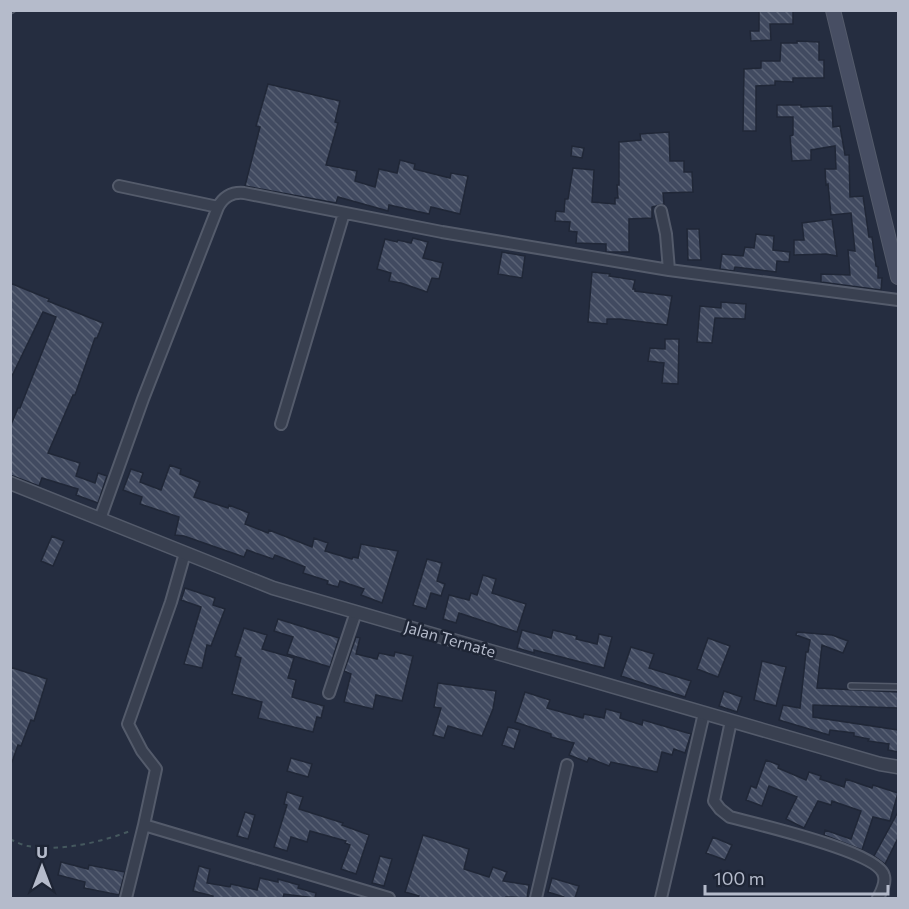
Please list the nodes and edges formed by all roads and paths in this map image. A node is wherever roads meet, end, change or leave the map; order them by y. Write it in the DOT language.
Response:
graph roads {
  1 [pos="833,10"];
  2 [pos="119,186"];
  3 [pos="218,207"];
  4 [pos="661,211"];
  5 [pos="344,213"];
  6 [pos="669,270"];
  7 [pos="898,270"];
  8 [pos="898,300"];
  9 [pos="281,424"];
  10 [pos="10,483"];
  11 [pos="100,519"];
  12 [pos="185,553"];
  13 [pos="356,612"];
  14 [pos="851,686"];
  15 [pos="898,687"];
  16 [pos="329,693"];
  17 [pos="704,713"];
  18 [pos="731,721"];
  19 [pos="567,765"];
  20 [pos="898,767"];
  21 [pos="144,825"];
  22 [pos="10,839"];
  23 [pos="126,898"];
  24 [pos="389,898"];
  25 [pos="536,898"];
  26 [pos="660,898"];
  27 [pos="878,898"];
  1 -- 7 [label="main road"];
  2 -- 3 [label="street"];
  3 -- 5 [label="street"];
  3 -- 11 [label="street"];
  4 -- 6 [label="street"];
  5 -- 6 [label="street"];
  5 -- 9 [label="street"];
  6 -- 8 [label="street"];
  10 -- 11 [label="street, Jalan Ternate"];
  11 -- 12 [label="street, Jalan Ternate"];
  12 -- 13 [label="street, Jalan Ternate"];
  12 -- 21 [label="street"];
  13 -- 16 [label="street"];
  13 -- 17 [label="street, Jalan Ternate"];
  14 -- 15 [label="lane"];
  17 -- 18 [label="street, Jalan Ternate"];
  17 -- 26 [label="street"];
  18 -- 20 [label="street, Jalan Ternate"];
  18 -- 27 [label="street"];
  19 -- 25 [label="street"];
  21 -- 22 [label="path"];
  21 -- 23 [label="street"];
  21 -- 24 [label="street"];
}
